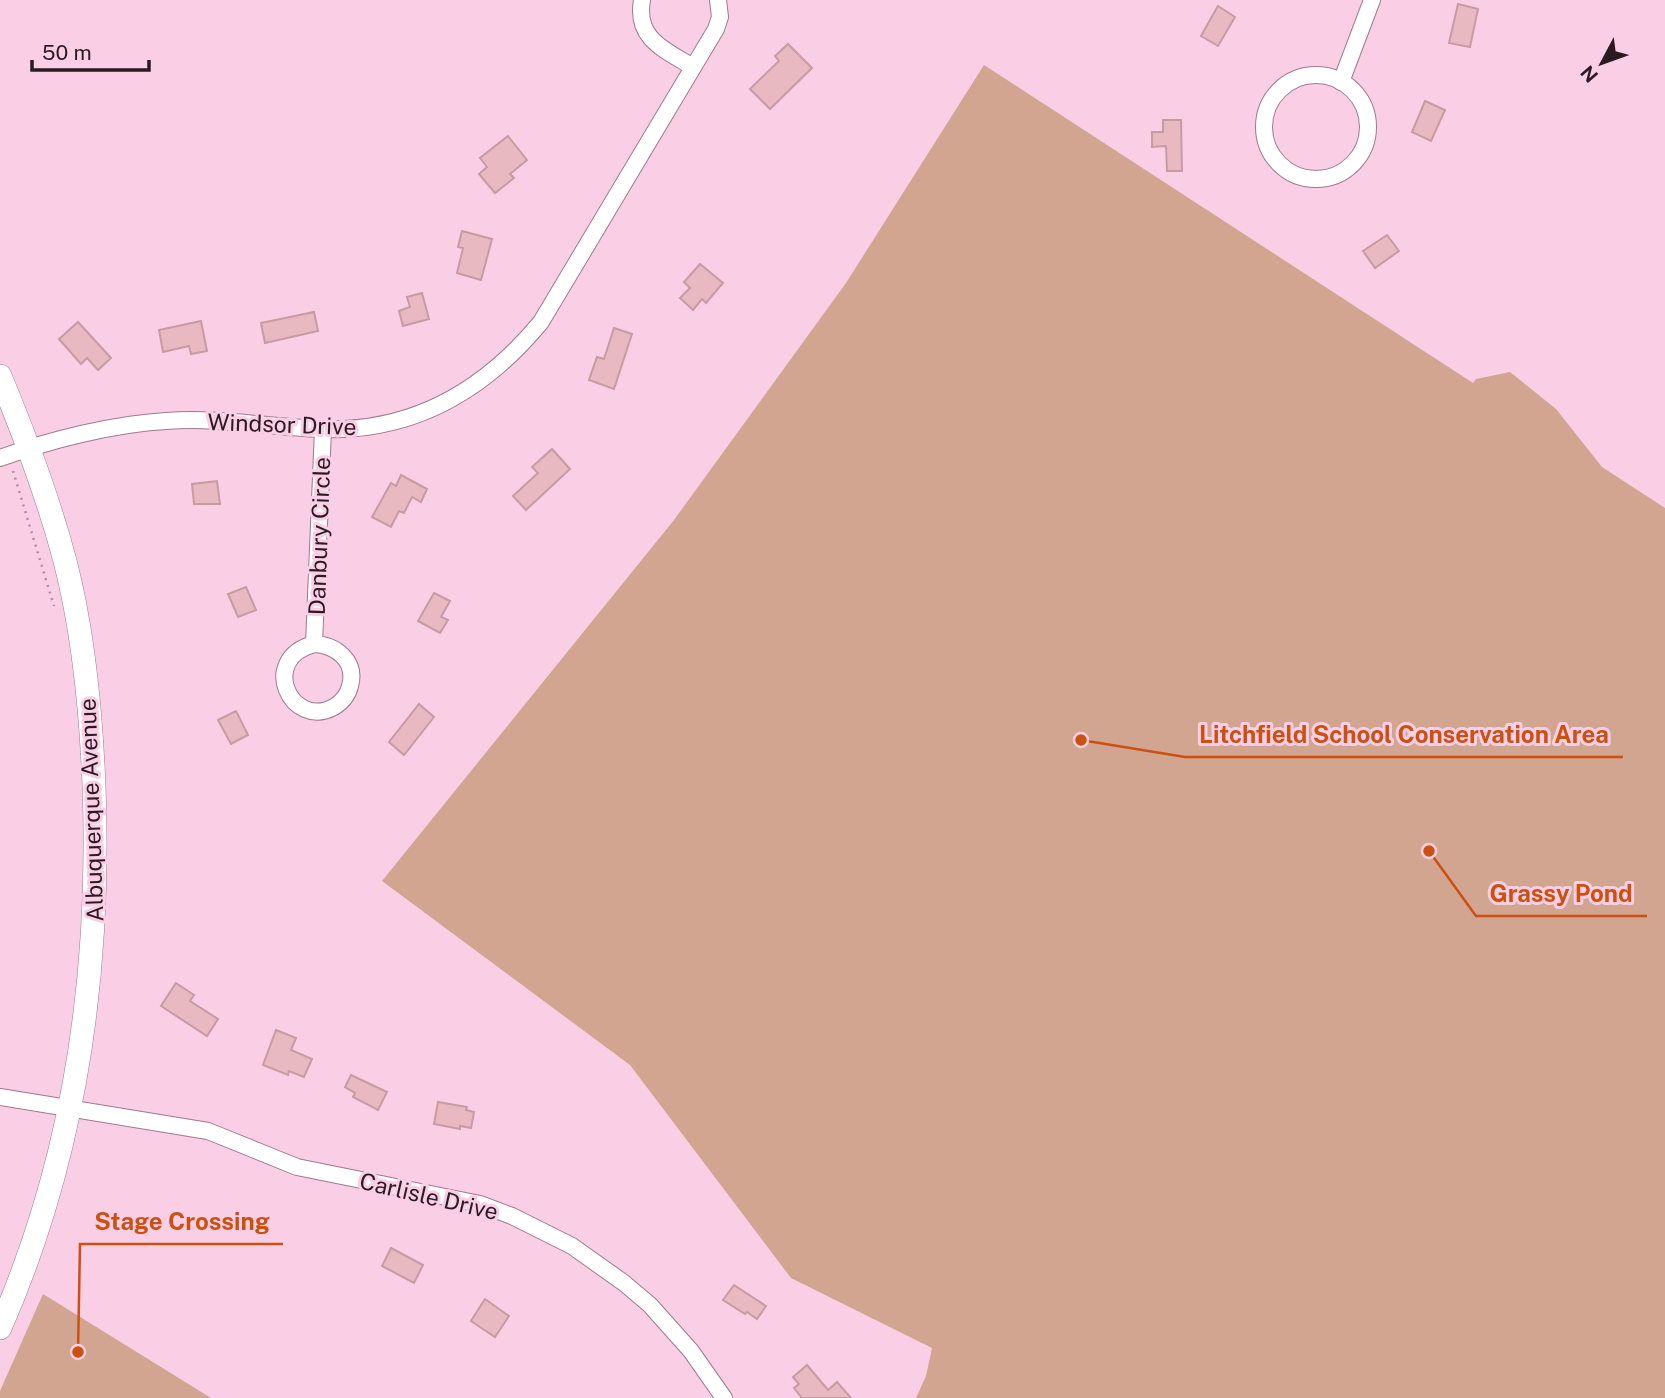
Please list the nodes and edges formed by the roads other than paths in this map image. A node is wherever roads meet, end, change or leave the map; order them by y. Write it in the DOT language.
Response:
graph roads {
  1 [pos="642,0"];
  2 [pos="718,0"];
  3 [pos="1372,0"];
  4 [pos="693,67"];
  5 [pos="1341,82"];
  6 [pos="0,376"];
  7 [pos="323,429"];
  8 [pos="30,449"];
  9 [pos="4,457"];
  10 [pos="314,644"];
  11 [pos="0,1097"];
  12 [pos="71,1110"];
  13 [pos="0,1328"];
  14 [pos="724,1398"];
  1 -- 4 [label="street"];
  2 -- 4 [label="street, Windsor Drive"];
  3 -- 5 [label="street"];
  4 -- 7 [label="street, Windsor Drive"];
  5 -- 5 [label="street"];
  6 -- 8 [label="street, Albuquerque Avenue"];
  7 -- 8 [label="street, Windsor Drive"];
  7 -- 10 [label="street, Danbury Circle"];
  8 -- 9 [label="street, Windsor Drive"];
  8 -- 12 [label="street, Albuquerque Avenue"];
  10 -- 10 [label="street, Danbury Circle"];
  11 -- 12 [label="street, Carlisle Drive"];
  12 -- 13 [label="street, Albuquerque Avenue"];
  12 -- 14 [label="street, Carlisle Drive"];
}
